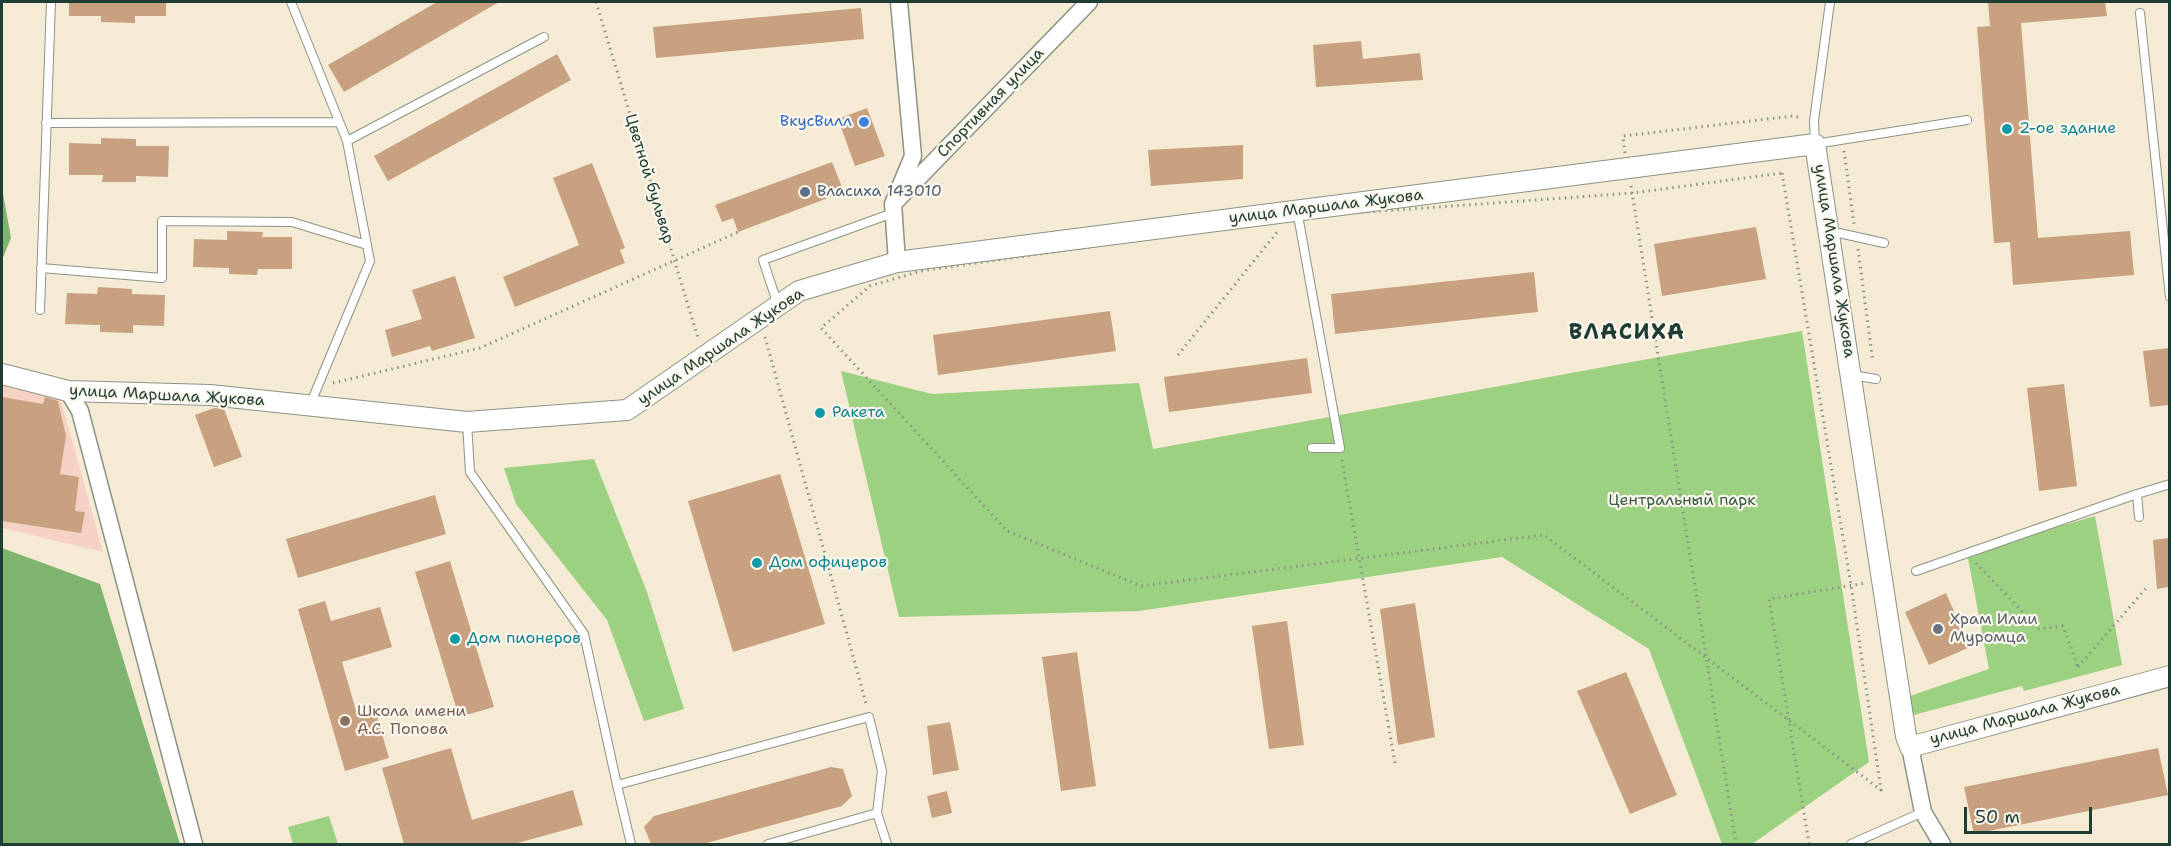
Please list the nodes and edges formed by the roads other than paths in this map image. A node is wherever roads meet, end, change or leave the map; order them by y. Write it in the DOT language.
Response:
graph roads {
  1 [pos="51,2"];
  2 [pos="291,2"];
  3 [pos="899,2"];
  4 [pos="1089,2"];
  5 [pos="1830,2"];
  6 [pos="2140,13"];
  7 [pos="544,37"];
  8 [pos="1967,120"];
  9 [pos="46,123"];
  10 [pos="339,123"];
  11 [pos="347,141"];
  12 [pos="1815,144"];
  13 [pos="893,208"];
  14 [pos="1294,216"];
  15 [pos="1829,231"];
  16 [pos="1884,243"];
  17 [pos="367,245"];
  18 [pos="897,262"];
  19 [pos="41,268"];
  20 [pos="2169,297"];
  21 [pos="778,305"];
  22 [pos="40,310"];
  23 [pos="2,374"];
  24 [pos="1851,375"];
  25 [pos="1876,379"];
  26 [pos="68,391"];
  27 [pos="313,396"];
  28 [pos="467,422"];
  29 [pos="1312,448"];
  30 [pos="2169,484"];
  31 [pos="2137,494"];
  32 [pos="2139,517"];
  33 [pos="1916,571"];
  34 [pos="2169,676"];
  35 [pos="1910,747"];
  36 [pos="617,784"];
  37 [pos="1923,812"];
  38 [pos="877,813"];
  39 [pos="194,844"];
  40 [pos="631,844"];
  41 [pos="768,844"];
  42 [pos="887,844"];
  43 [pos="1851,844"];
  44 [pos="1942,844"];
  1 -- 9 [label="lane"];
  2 -- 10 [label="lane"];
  3 -- 13 [label="street"];
  4 -- 13 [label="street, Спортивная улица"];
  5 -- 12 [label="lane"];
  6 -- 20 [label="lane"];
  7 -- 11 [label="lane"];
  8 -- 12 [label="lane"];
  9 -- 10 [label="lane"];
  9 -- 19 [label="lane"];
  10 -- 11 [label="lane"];
  11 -- 17 [label="lane"];
  12 -- 14 [label="street, улица Маршала Жукова"];
  12 -- 15 [label="street, улица Маршала Жукова"];
  13 -- 18 [label="street"];
  13 -- 21 [label="lane"];
  14 -- 18 [label="street, улица Маршала Жукова"];
  14 -- 29 [label="lane"];
  15 -- 16 [label="lane"];
  15 -- 24 [label="street, улица Маршала Жукова"];
  17 -- 19 [label="lane"];
  17 -- 27 [label="lane"];
  18 -- 21 [label="street, улица Маршала Жукова"];
  19 -- 22 [label="lane"];
  21 -- 28 [label="street, улица Маршала Жукова"];
  23 -- 26 [label="street, улица Маршала Жукова"];
  24 -- 25 [label="lane"];
  24 -- 35 [label="street, улица Маршала Жукова"];
  26 -- 27 [label="street, улица Маршала Жукова"];
  26 -- 39 [label="street"];
  27 -- 28 [label="street, улица Маршала Жукова"];
  28 -- 36 [label="lane"];
  30 -- 31 [label="lane"];
  31 -- 32 [label="lane"];
  31 -- 33 [label="lane"];
  34 -- 35 [label="street, улица Маршала Жукова"];
  35 -- 37 [label="street"];
  36 -- 38 [label="lane"];
  36 -- 40 [label="lane"];
  37 -- 43 [label="lane"];
  37 -- 44 [label="street"];
  38 -- 41 [label="lane"];
  38 -- 42 [label="lane"];
}
